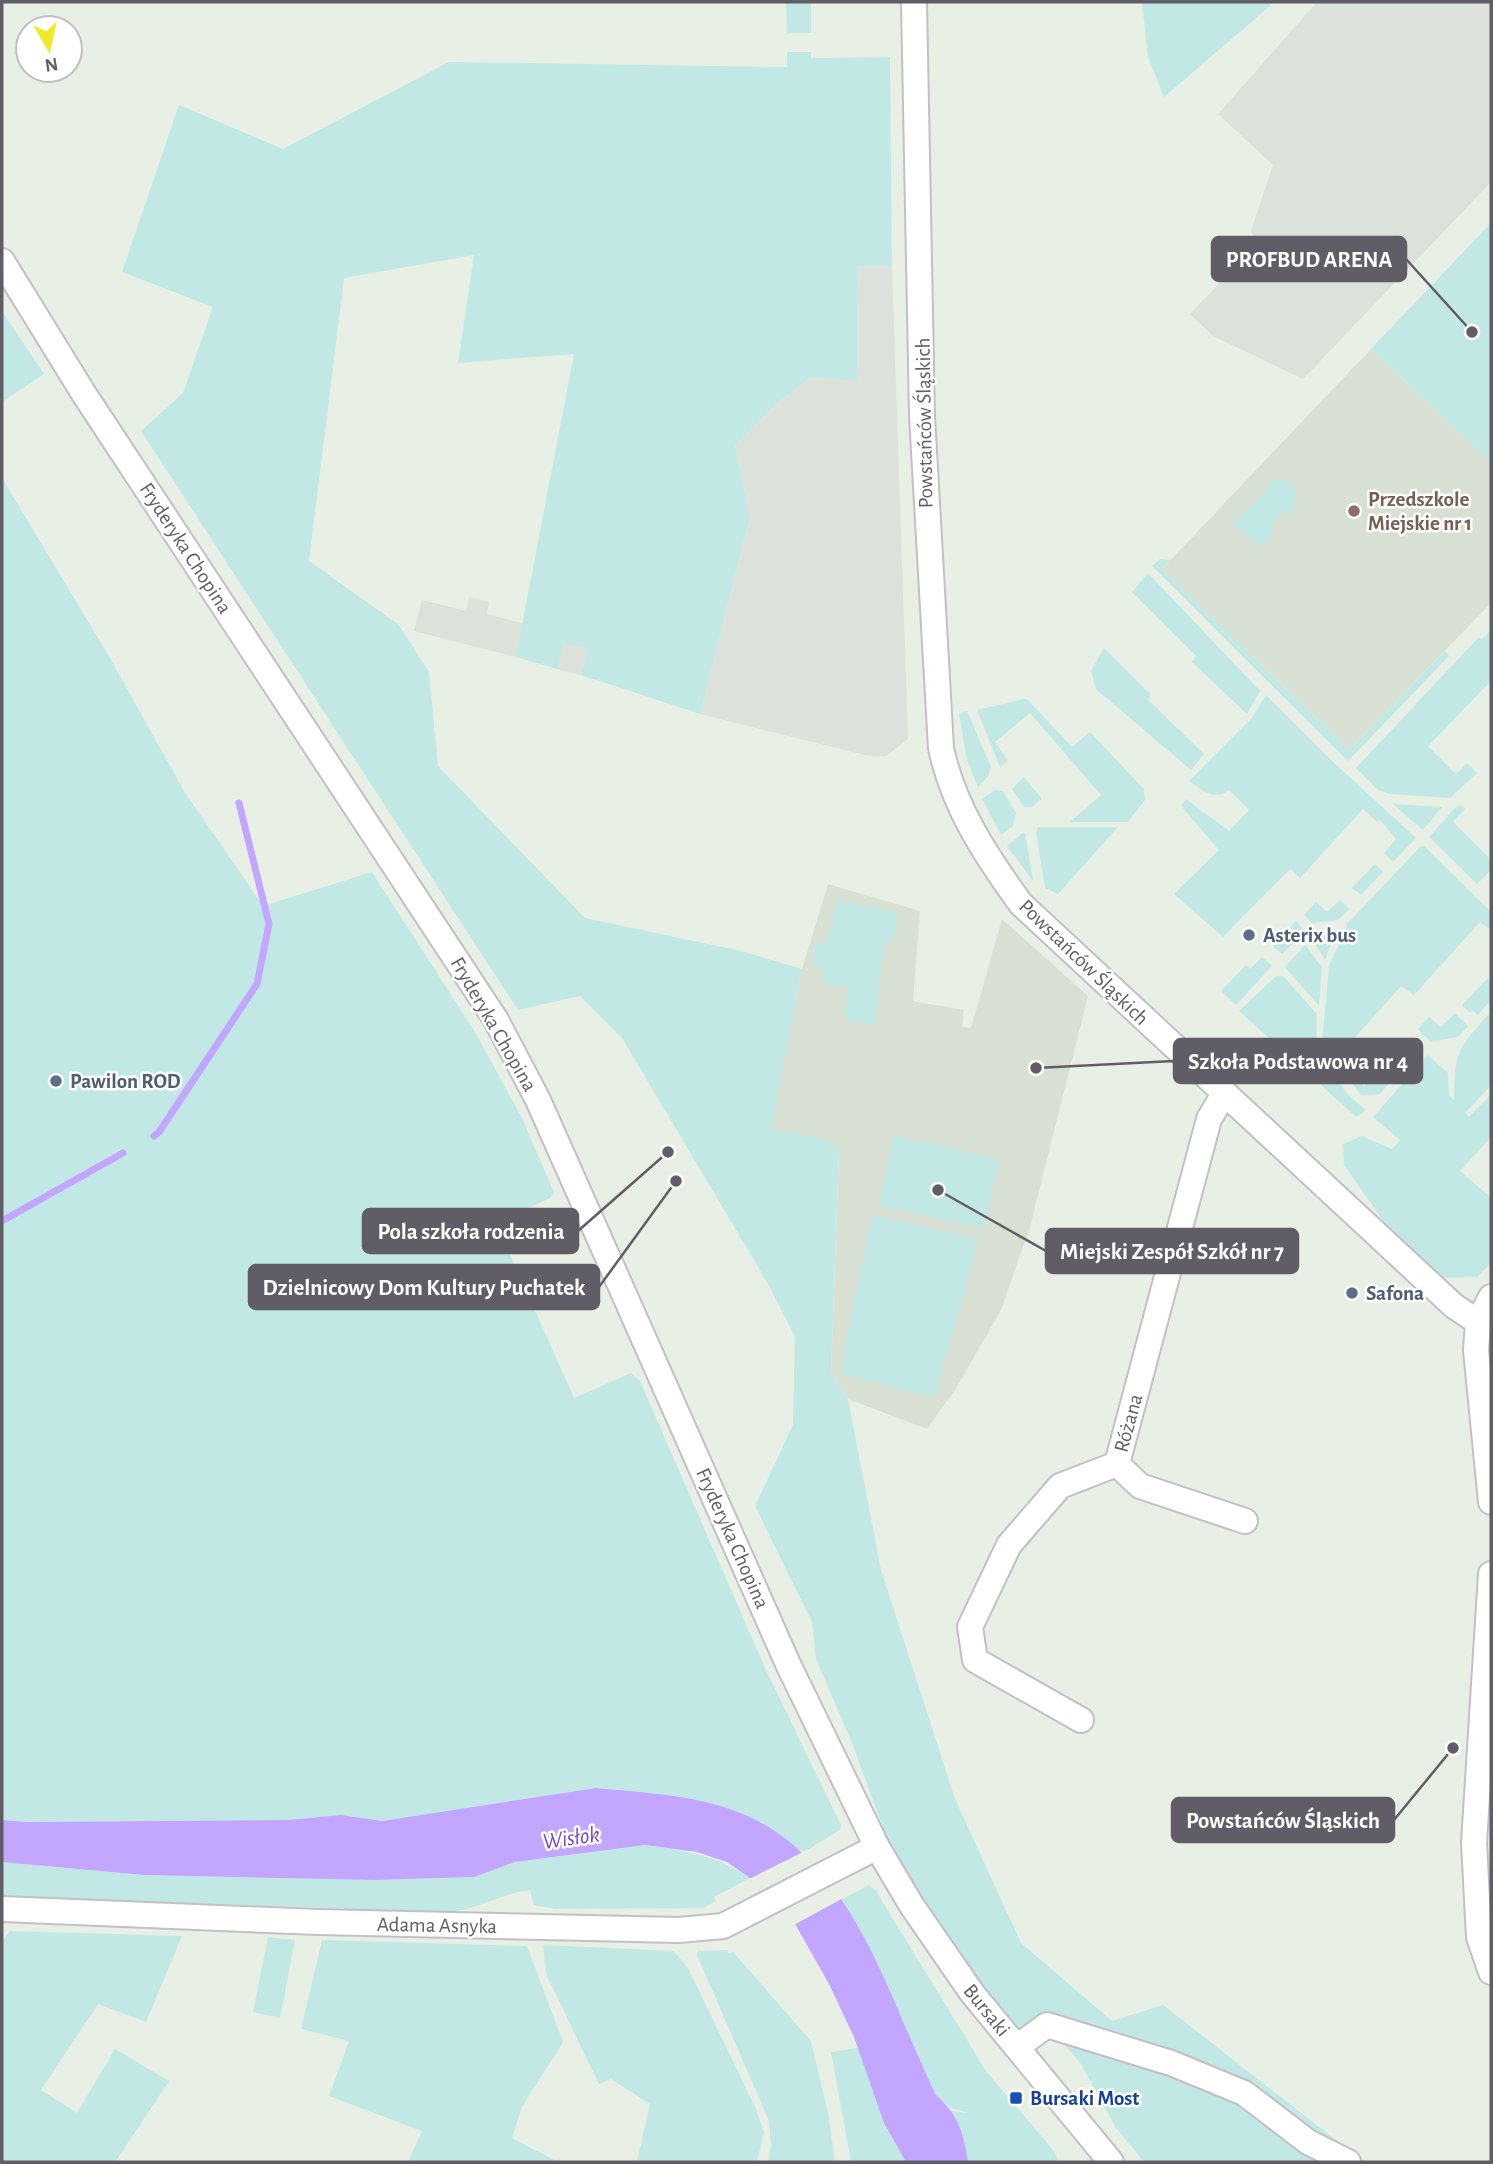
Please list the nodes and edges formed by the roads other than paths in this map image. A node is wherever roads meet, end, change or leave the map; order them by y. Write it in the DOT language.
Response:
graph roads {
  1 [pos="914,2"];
  2 [pos="2,261"];
  3 [pos="1224,1094"];
  4 [pos="1491,1297"];
  5 [pos="1478,1322"];
  6 [pos="1117,1464"];
  7 [pos="1491,1502"];
  8 [pos="1245,1521"];
  9 [pos="1491,1574"];
  10 [pos="1081,1720"];
  11 [pos="867,1852"];
  12 [pos="2,1909"];
  13 [pos="1491,1972"];
  14 [pos="1017,2047"];
  15 [pos="1111,2162"];
  16 [pos="1348,2162"];
  1 -- 3 [label="street, Powstańców Śląskich"];
  2 -- 11 [label="street, Fryderyka Chopina"];
  3 -- 5 [label="street, Powstańców Śląskich"];
  3 -- 6 [label="street, Różana"];
  4 -- 5 [label="street"];
  5 -- 7 [label="street"];
  6 -- 8 [label="street"];
  6 -- 10 [label="street, Różana"];
  9 -- 13 [label="street"];
  11 -- 12 [label="street, Adama Asnyka"];
  11 -- 14 [label="street, Bursaki"];
  14 -- 15 [label="street, Bursaki"];
  14 -- 16 [label="street"];
}
